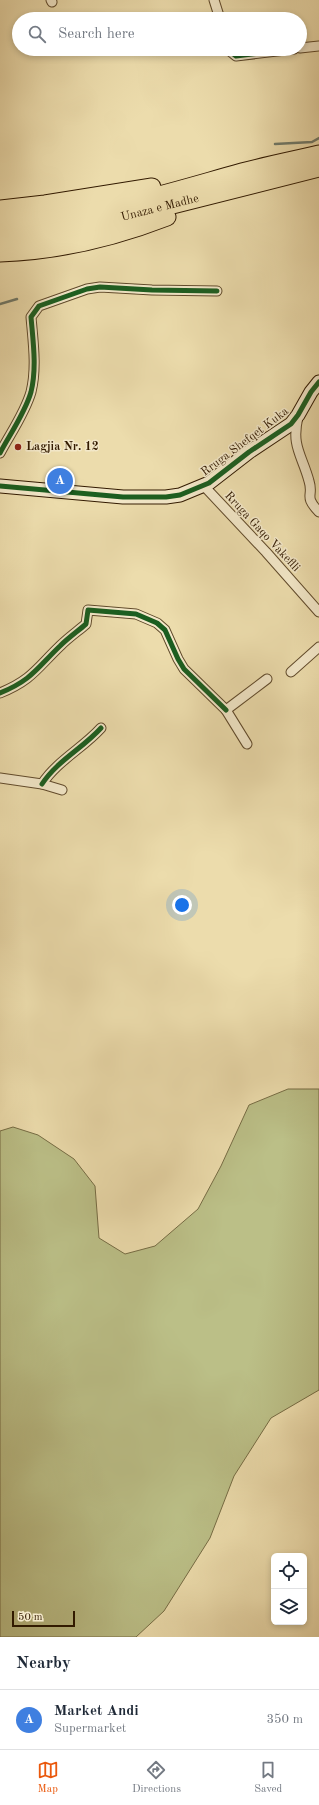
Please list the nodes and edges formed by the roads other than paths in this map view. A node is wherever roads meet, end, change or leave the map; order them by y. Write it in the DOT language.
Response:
graph roads {
  1 [pos="214,0"];
  2 [pos="218,12"];
  3 [pos="319,46"];
  4 [pos="307,47"];
  5 [pos="319,154"];
  6 [pos="319,168"];
  7 [pos="245,179"];
  8 [pos="0,209"];
  9 [pos="0,223"];
  10 [pos="0,238"];
  11 [pos="0,253"];
  12 [pos="218,291"];
  13 [pos="318,385"];
  14 [pos="298,415"];
  15 [pos="0,453"];
  16 [pos="0,486"];
  17 [pos="204,486"];
  18 [pos="319,512"];
  19 [pos="319,612"];
  20 [pos="319,647"];
  21 [pos="291,672"];
  22 [pos="267,679"];
  23 [pos="0,693"];
  24 [pos="226,710"];
  25 [pos="101,728"];
  26 [pos="247,744"];
  27 [pos="0,778"];
  28 [pos="42,784"];
  29 [pos="62,790"];
  1 -- 2 [label="street"];
  3 -- 4 [label="street"];
  5 -- 7 [label="highway, Unaza e Madhe"];
  6 -- 7 [label="highway, Unaza e Madhe"];
  7 -- 8 [label="highway"];
  7 -- 9 [label="highway, Unaza e Madhe"];
  7 -- 10 [label="highway, Unaza e Madhe"];
  7 -- 11 [label="highway"];
  12 -- 15 [label="street"];
  13 -- 14 [label="street, Rruga Shefqet Kuka"];
  14 -- 17 [label="street, Rruga Shefqet Kuka"];
  14 -- 18 [label="street"];
  16 -- 17 [label="street, Rruga Shefqet Kuka"];
  17 -- 19 [label="street, Rruga Gaqo Vakeflli"];
  20 -- 21 [label="street"];
  22 -- 24 [label="street"];
  23 -- 24 [label="street"];
  24 -- 26 [label="street"];
  25 -- 28 [label="street"];
  27 -- 28 [label="street"];
  28 -- 29 [label="street"];
}
